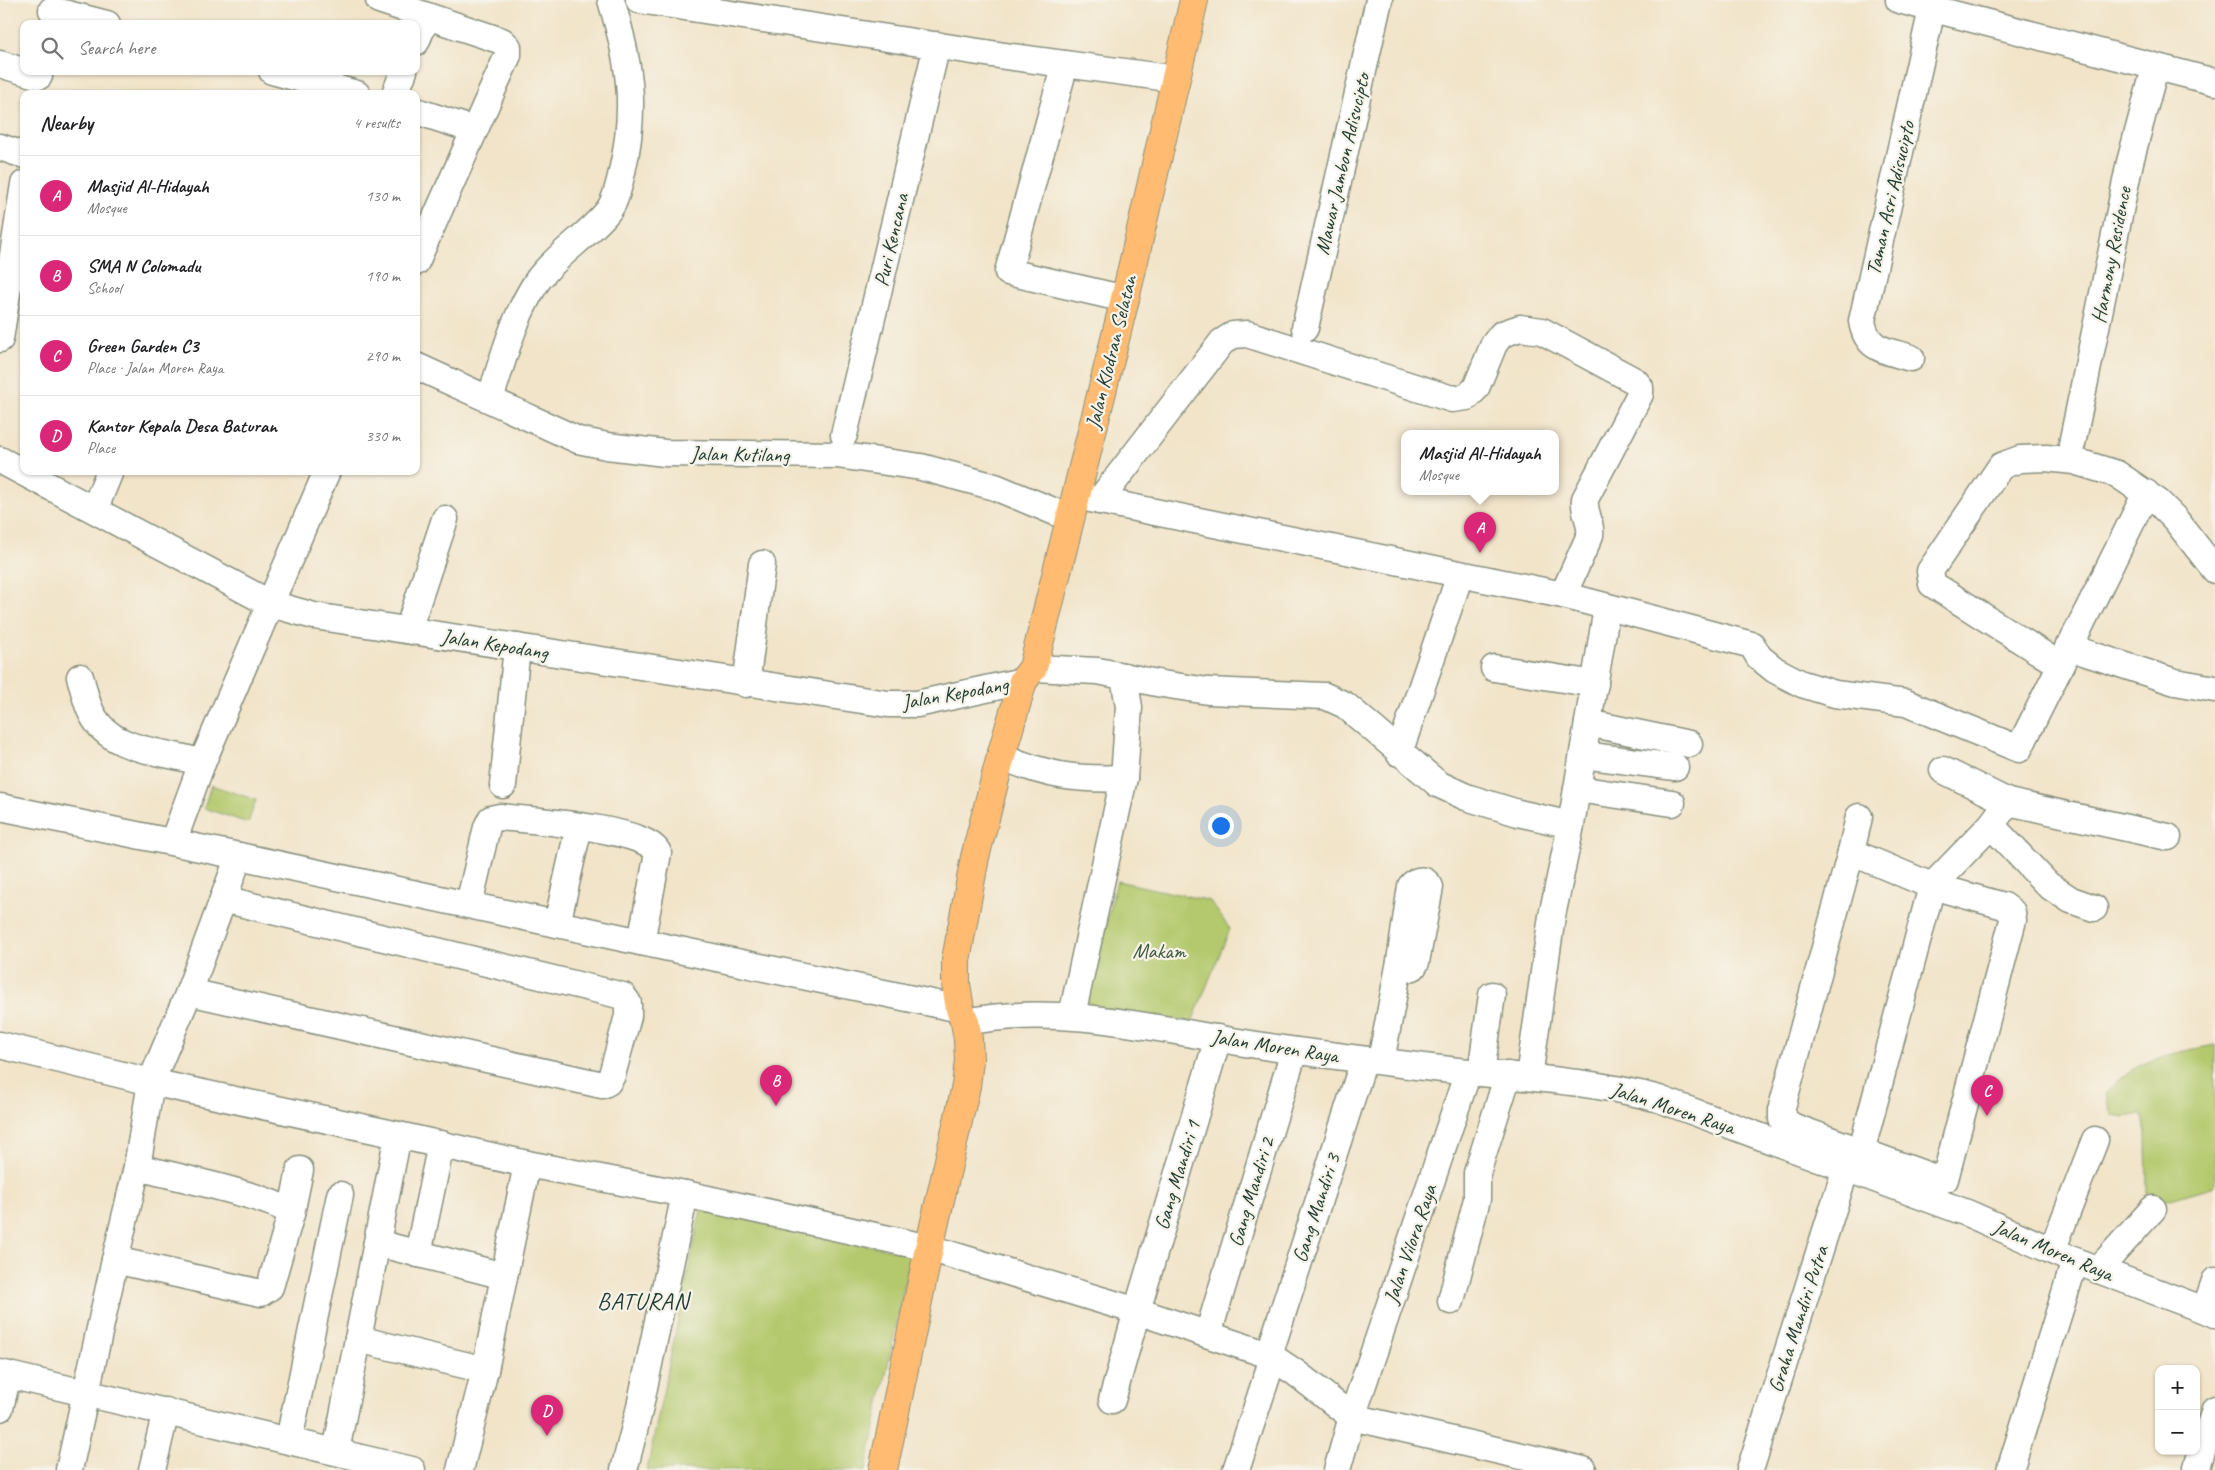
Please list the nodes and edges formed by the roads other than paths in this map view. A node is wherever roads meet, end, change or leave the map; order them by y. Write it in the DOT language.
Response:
graph roads {
  1 [pos="379,0"];
  2 [pos="611,0"];
  3 [pos="639,0"];
  4 [pos="1194,0"];
  5 [pos="1379,0"];
  6 [pos="1899,0"];
  7 [pos="1932,9"];
  8 [pos="51,11"];
  9 [pos="427,16"];
  10 [pos="90,20"];
  11 [pos="420,33"];
  12 [pos="937,45"];
  13 [pos="0,64"];
  14 [pos="1065,64"];
  15 [pos="2154,68"];
  16 [pos="20,72"];
  17 [pos="27,75"];
  18 [pos="287,75"];
  19 [pos="402,75"];
  20 [pos="39,80"];
  21 [pos="1176,80"];
  22 [pos="2215,82"];
  23 [pos="342,90"];
  24 [pos="396,90"];
  25 [pos="420,112"];
  26 [pos="474,130"];
  27 [pos="0,147"];
  28 [pos="20,154"];
  29 [pos="20,240"];
  30 [pos="420,253"];
  31 [pos="16,295"];
  32 [pos="1125,298"];
  33 [pos="1305,328"];
  34 [pos="0,339"];
  35 [pos="1911,358"];
  36 [pos="420,368"];
  37 [pos="490,399"];
  38 [pos="844,435"];
  39 [pos="2072,444"];
  40 [pos="0,460"];
  41 [pos="20,470"];
  42 [pos="30,475"];
  43 [pos="108,475"];
  44 [pos="325,475"];
  45 [pos="2146,493"];
  46 [pos="1082,505"];
  47 [pos="95,508"];
  48 [pos="445,519"];
  49 [pos="762,564"];
  50 [pos="2215,570"];
  51 [pos="1460,575"];
  52 [pos="1562,595"];
  53 [pos="271,604"];
  54 [pos="1607,608"];
  55 [pos="408,630"];
  56 [pos="517,648"];
  57 [pos="2064,656"];
  58 [pos="1494,668"];
  59 [pos="80,677"];
  60 [pos="746,684"];
  61 [pos="1595,684"];
  62 [pos="2215,689"];
  63 [pos="1126,690"];
  64 [pos="1021,692"];
  65 [pos="1588,723"];
  66 [pos="1689,744"];
  67 [pos="1399,753"];
  68 [pos="1582,755"];
  69 [pos="1001,756"];
  70 [pos="1675,767"];
  71 [pos="1943,770"];
  72 [pos="199,771"];
  73 [pos="1124,778"];
  74 [pos="503,785"];
  75 [pos="1577,789"];
  76 [pos="2008,802"];
  77 [pos="1672,803"];
  78 [pos="0,807"];
  79 [pos="1859,816"];
  80 [pos="1570,824"];
  81 [pos="579,826"];
  82 [pos="1980,836"];
  83 [pos="2168,838"];
  84 [pos="173,842"];
  85 [pos="1851,852"];
  86 [pos="239,856"];
  87 [pos="1932,886"];
  88 [pos="223,899"];
  89 [pos="469,904"];
  90 [pos="2094,908"];
  91 [pos="557,924"];
  92 [pos="641,942"];
  93 [pos="1400,961"];
  94 [pos="190,992"];
  95 [pos="1492,994"];
  96 [pos="963,1015"];
  97 [pos="1072,1016"];
  98 [pos="1218,1038"];
  99 [pos="0,1045"];
  100 [pos="1294,1051"];
  101 [pos="1372,1060"];
  102 [pos="1474,1072"];
  103 [pos="1518,1076"];
  104 [pos="151,1082"];
  105 [pos="398,1135"];
  106 [pos="2095,1140"];
  107 [pos="441,1144"];
  108 [pos="1854,1163"];
  109 [pos="528,1164"];
  110 [pos="137,1167"];
  111 [pos="300,1170"];
  112 [pos="685,1194"];
  113 [pos="340,1195"];
  114 [pos="2153,1209"];
  115 [pos="291,1214"];
  116 [pos="377,1243"];
  117 [pos="929,1248"];
  118 [pos="418,1254"];
  119 [pos="115,1260"];
  120 [pos="2075,1261"];
  121 [pos="504,1276"];
  122 [pos="2215,1281"];
  123 [pos="1451,1300"];
  124 [pos="1137,1311"];
  125 [pos="2210,1312"];
  126 [pos="1208,1334"];
  127 [pos="358,1338"];
  128 [pos="1271,1357"];
  129 [pos="485,1370"];
  130 [pos="4,1374"];
  131 [pos="87,1394"];
  132 [pos="1112,1400"];
  133 [pos="0,1408"];
  134 [pos="2215,1409"];
  135 [pos="166,1411"];
  136 [pos="1352,1417"];
  137 [pos="289,1440"];
  138 [pos="336,1451"];
  139 [pos="2197,1467"];
  140 [pos="885,1469"];
  141 [pos="69,1470"];
  142 [pos="152,1470"];
  143 [pos="412,1470"];
  144 [pos="460,1470"];
  145 [pos="624,1470"];
  146 [pos="1236,1470"];
  147 [pos="1337,1470"];
  148 [pos="1584,1470"];
  149 [pos="1750,1470"];
  150 [pos="2010,1470"];
  1 -- 9 [label="street"];
  2 -- 37 [label="street"];
  3 -- 12 [label="street"];
  4 -- 21 [label="main road, Jalan Klodran Selatan"];
  5 -- 33 [label="street, Mawar Jambon Adisucipto"];
  6 -- 7 [label="street"];
  7 -- 15 [label="street"];
  7 -- 35 [label="street, Taman Asri Adisucipto"];
  8 -- 10 [label="street"];
  9 -- 11 [label="street"];
  9 -- 26 [label="street"];
  12 -- 14 [label="street"];
  12 -- 38 [label="street, Puri Kencana"];
  13 -- 16 [label="street"];
  14 -- 21 [label="street"];
  14 -- 32 [label="street"];
  15 -- 22 [label="street"];
  15 -- 39 [label="street, Harmony Residence"];
  17 -- 20 [label="street"];
  18 -- 23 [label="street"];
  19 -- 24 [label="street"];
  21 -- 32 [label="main road, Jalan Klodran Selatan"];
  25 -- 26 [label="street"];
  26 -- 30 [label="street"];
  27 -- 28 [label="street"];
  29 -- 31 [label="street"];
  31 -- 34 [label="street"];
  32 -- 46 [label="main road, Jalan Klodran Selatan"];
  36 -- 37 [label="street, Jalan Kutilang"];
  37 -- 46 [label="street, Jalan Kutilang"];
  40 -- 41 [label="street, Jalan Kepodang"];
  42 -- 47 [label="street, Jalan Kepodang"];
  43 -- 47 [label="street"];
  44 -- 53 [label="street"];
  45 -- 50 [label="street"];
  45 -- 57 [label="street"];
  45 -- 57 [label="street"];
  46 -- 51 [label="street, Jalan Kutilang"];
  46 -- 52 [label="street"];
  46 -- 64 [label="main road, Jalan Klodran Selatan"];
  47 -- 53 [label="street, Jalan Kepodang"];
  48 -- 55 [label="street"];
  49 -- 60 [label="street"];
  51 -- 52 [label="street, Jalan Kutilang"];
  51 -- 67 [label="street"];
  52 -- 54 [label="street, Jalan Kutilang"];
  53 -- 55 [label="street, Jalan Kepodang"];
  53 -- 72 [label="street"];
  54 -- 57 [label="street, Jalan Kutilang"];
  54 -- 61 [label="street"];
  55 -- 56 [label="street, Jalan Kepodang"];
  56 -- 60 [label="street, Jalan Kepodang"];
  56 -- 74 [label="street"];
  57 -- 62 [label="street"];
  58 -- 61 [label="street"];
  59 -- 72 [label="street"];
  60 -- 64 [label="street, Jalan Kepodang"];
  61 -- 65 [label="street"];
  63 -- 64 [label="street, Jalan Kepodang"];
  63 -- 67 [label="street, Jalan Kepodang"];
  63 -- 73 [label="street"];
  64 -- 69 [label="main road, Jalan Klodran Selatan"];
  65 -- 66 [label="street"];
  65 -- 68 [label="street"];
  67 -- 80 [label="street, Jalan Kepodang"];
  68 -- 70 [label="street"];
  68 -- 75 [label="street"];
  69 -- 73 [label="street"];
  69 -- 96 [label="main road, Jalan Klodran Selatan"];
  71 -- 76 [label="street"];
  72 -- 84 [label="street"];
  73 -- 97 [label="street"];
  75 -- 77 [label="street"];
  75 -- 80 [label="street"];
  76 -- 82 [label="street"];
  76 -- 83 [label="street"];
  78 -- 84 [label="street, Jalan Moren Raya"];
  79 -- 85 [label="street"];
  80 -- 103 [label="street"];
  81 -- 89 [label="street"];
  81 -- 91 [label="street"];
  81 -- 92 [label="street"];
  82 -- 87 [label="street"];
  82 -- 90 [label="street"];
  84 -- 86 [label="street, Jalan Moren Raya"];
  85 -- 87 [label="street"];
  85 -- 108 [label="street"];
  86 -- 88 [label="street"];
  86 -- 89 [label="street, Jalan Moren Raya"];
  87 -- 108 [label="street, Graha Mandiri Putra"];
  87 -- 108 [label="street"];
  88 -- 94 [label="street"];
  88 -- 94 [label="street"];
  89 -- 91 [label="street, Jalan Moren Raya"];
  91 -- 92 [label="street, Jalan Moren Raya"];
  92 -- 96 [label="street, Jalan Moren Raya"];
  93 -- 101 [label="street, Gang Mandiri 3"];
  94 -- 104 [label="street"];
  95 -- 102 [label="street, Jalan Vilora Raya"];
  96 -- 97 [label="street, Jalan Moren Raya"];
  96 -- 117 [label="main road, Jalan Klodran Selatan"];
  97 -- 98 [label="street, Jalan Moren Raya"];
  98 -- 100 [label="street, Jalan Moren Raya"];
  98 -- 124 [label="street, Gang Mandiri 1"];
  99 -- 104 [label="street"];
  100 -- 101 [label="street, Jalan Moren Raya"];
  100 -- 126 [label="street, Gang Mandiri 2"];
  101 -- 102 [label="street, Jalan Moren Raya"];
  101 -- 128 [label="street, Gang Mandiri 3"];
  102 -- 103 [label="street, Jalan Moren Raya"];
  102 -- 136 [label="street, Jalan Vilora Raya"];
  103 -- 108 [label="street, Jalan Moren Raya"];
  103 -- 123 [label="street"];
  104 -- 105 [label="street"];
  104 -- 110 [label="street"];
  105 -- 107 [label="street"];
  105 -- 116 [label="street"];
  106 -- 120 [label="street"];
  107 -- 109 [label="street"];
  107 -- 118 [label="street"];
  108 -- 120 [label="street, Jalan Moren Raya"];
  108 -- 149 [label="street, Graha Mandiri Putra"];
  109 -- 112 [label="street"];
  109 -- 121 [label="street"];
  110 -- 115 [label="street"];
  110 -- 119 [label="street"];
  111 -- 115 [label="street"];
  112 -- 117 [label="street"];
  112 -- 145 [label="street"];
  113 -- 137 [label="street"];
  114 -- 120 [label="street"];
  115 -- 119 [label="street"];
  116 -- 118 [label="street"];
  116 -- 127 [label="street"];
  117 -- 124 [label="street"];
  117 -- 140 [label="main road, Jalan Klodran Selatan"];
  118 -- 121 [label="street"];
  119 -- 131 [label="street"];
  120 -- 125 [label="street, Jalan Moren Raya"];
  120 -- 150 [label="street"];
  121 -- 129 [label="street"];
  122 -- 125 [label="street"];
  124 -- 126 [label="street"];
  124 -- 132 [label="street, Gang Mandiri 1"];
  126 -- 128 [label="street"];
  127 -- 129 [label="street"];
  127 -- 138 [label="street"];
  128 -- 136 [label="street"];
  128 -- 146 [label="street, Gang Mandiri 3"];
  129 -- 144 [label="street"];
  130 -- 131 [label="street"];
  130 -- 133 [label="street"];
  131 -- 135 [label="street"];
  131 -- 141 [label="street"];
  134 -- 139 [label="street"];
  135 -- 137 [label="street"];
  135 -- 142 [label="street"];
  136 -- 147 [label="street, Jalan Vilora Raya"];
  136 -- 148 [label="street"];
  137 -- 138 [label="street"];
  138 -- 143 [label="street"];
}
